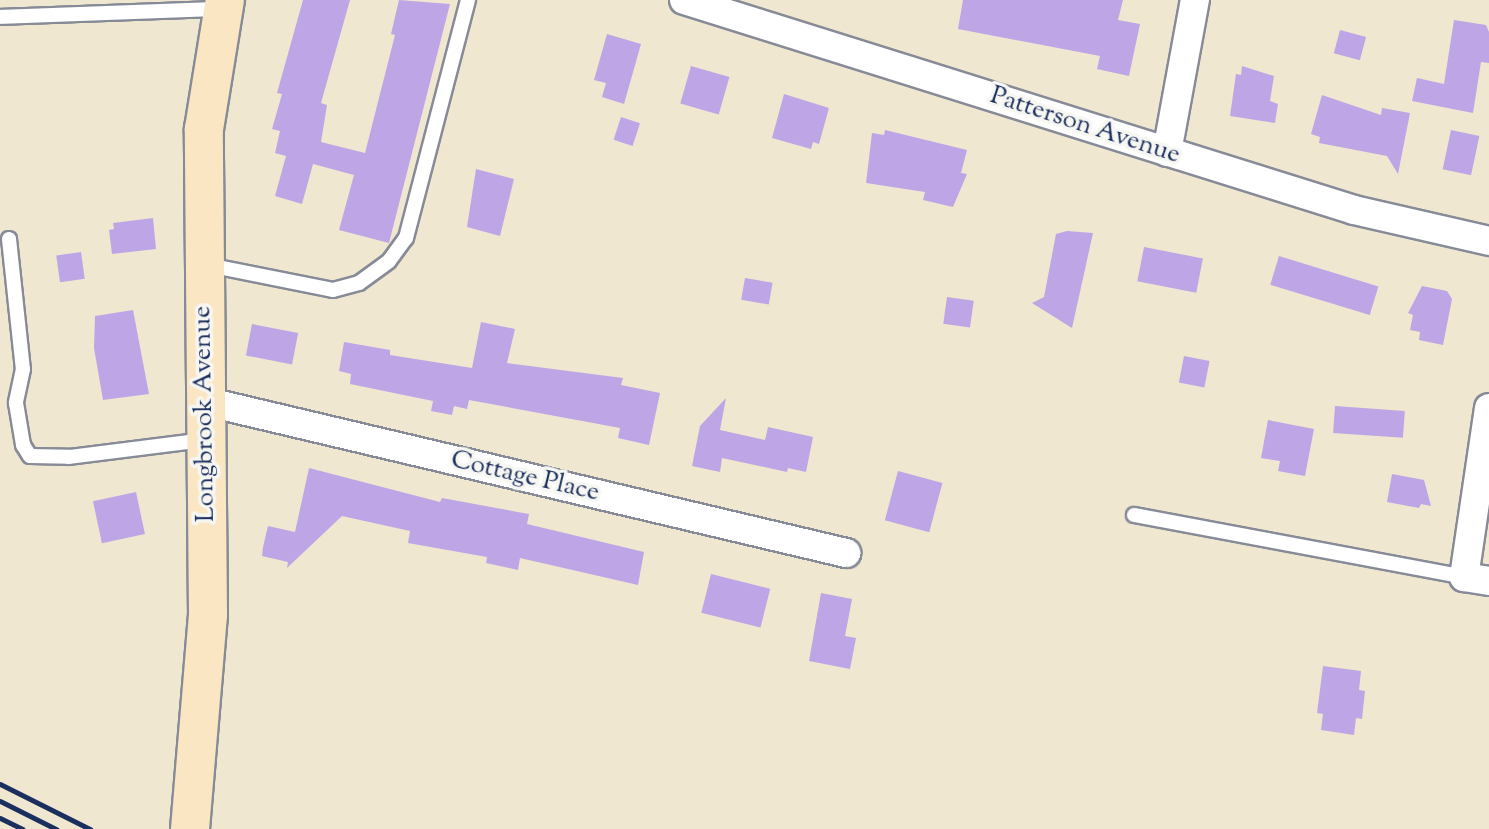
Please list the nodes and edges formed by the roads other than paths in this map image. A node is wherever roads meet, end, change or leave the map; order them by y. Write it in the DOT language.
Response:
graph roads {
  1 [pos="468,0"];
  2 [pos="684,0"];
  3 [pos="1195,0"];
  4 [pos="224,5"];
  5 [pos="0,17"];
  6 [pos="1167,152"];
  7 [pos="9,239"];
  8 [pos="1489,241"];
  9 [pos="203,264"];
  10 [pos="204,401"];
  11 [pos="1489,408"];
  12 [pos="204,440"];
  13 [pos="1134,515"];
  14 [pos="846,553"];
  15 [pos="1477,579"];
  16 [pos="190,829"];
  1 -- 9 [label="lane"];
  2 -- 6 [label="street, Patterson Avenue"];
  3 -- 6 [label="street"];
  4 -- 5 [label="lane"];
  4 -- 9 [label="street, Longbrook Avenue"];
  6 -- 8 [label="street, Patterson Avenue"];
  7 -- 12 [label="lane"];
  9 -- 10 [label="street, Longbrook Avenue"];
  10 -- 12 [label="street, Longbrook Avenue"];
  10 -- 14 [label="street, Cottage Place"];
  11 -- 15 [label="street"];
  12 -- 16 [label="street, Longbrook Avenue"];
  13 -- 15 [label="lane"];
}
